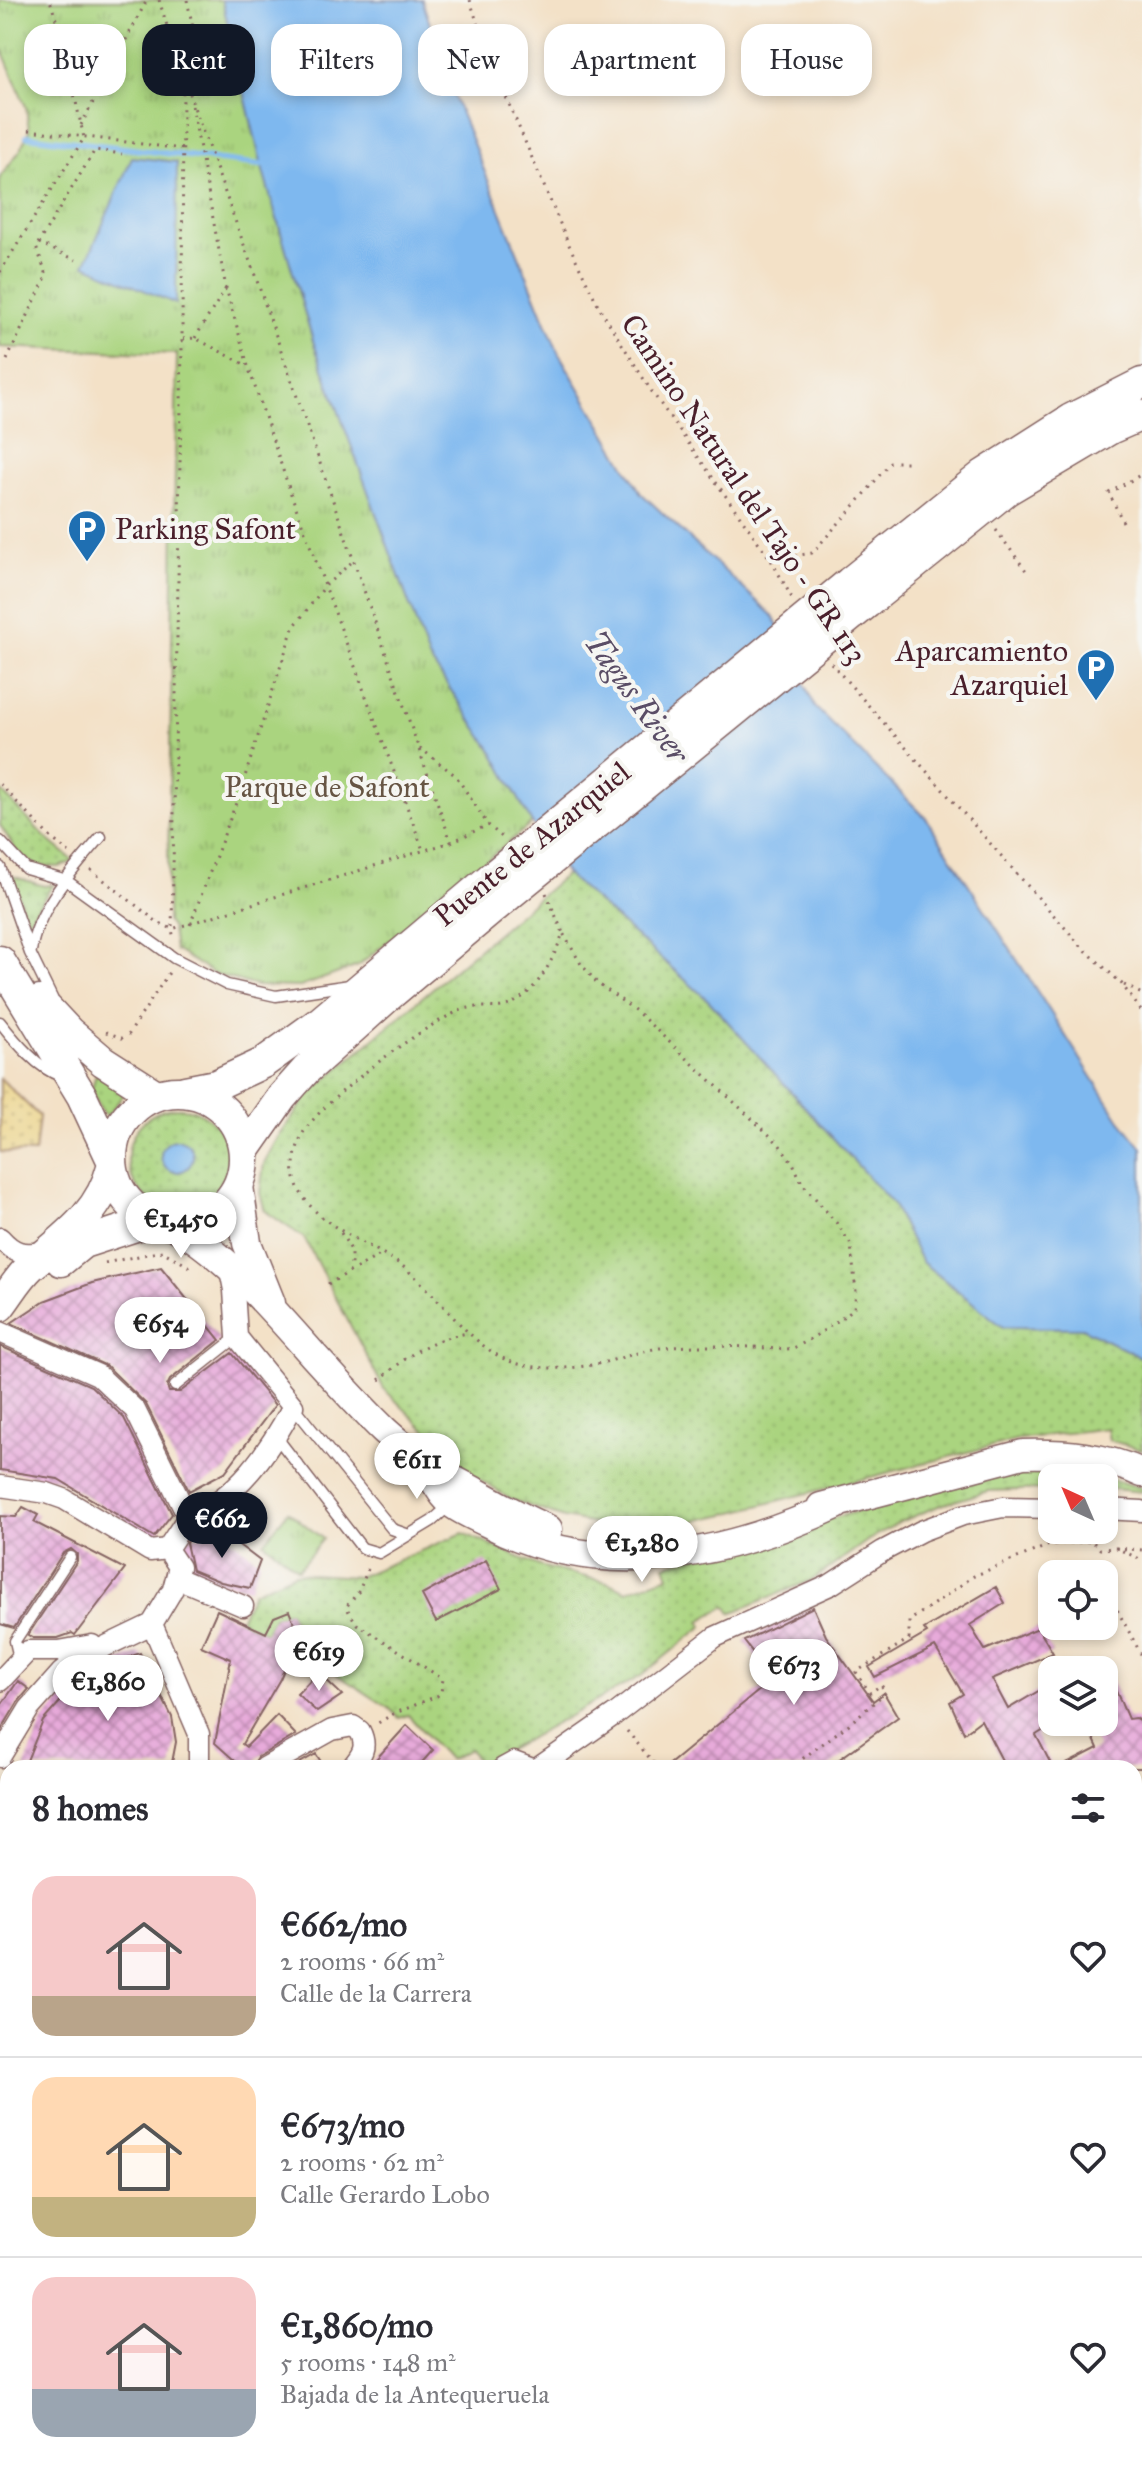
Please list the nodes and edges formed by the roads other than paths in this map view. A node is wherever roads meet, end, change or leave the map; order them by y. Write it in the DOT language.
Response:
graph roads {
  1 [pos="1142,383"];
  2 [pos="1142,415"];
  3 [pos="858,592"];
  4 [pos="101,837"];
  5 [pos="0,841"];
  6 [pos="0,867"];
  7 [pos="67,881"];
  8 [pos="501,886"];
  9 [pos="30,953"];
  10 [pos="0,961"];
  11 [pos="364,983"];
  12 [pos="0,1022"];
  13 [pos="69,1032"];
  14 [pos="71,1078"];
  15 [pos="171,1093"];
  16 [pos="245,1150"];
  17 [pos="112,1162"];
  18 [pos="239,1186"];
  19 [pos="162,1222"];
  20 [pos="0,1238"];
  21 [pos="51,1252"];
  22 [pos="230,1270"];
  23 [pos="0,1308"];
  24 [pos="275,1311"];
  25 [pos="0,1332"];
  26 [pos="237,1337"];
  27 [pos="175,1386"];
  28 [pos="293,1406"];
  29 [pos="278,1431"];
  30 [pos="424,1467"];
  31 [pos="1142,1473"];
  32 [pos="0,1486"];
  33 [pos="452,1504"];
  34 [pos="836,1505"];
  35 [pos="1038,1508"];
  36 [pos="1118,1510"];
  37 [pos="1142,1511"];
  38 [pos="188,1517"];
  39 [pos="409,1535"];
  40 [pos="167,1549"];
  41 [pos="70,1557"];
  42 [pos="174,1587"];
  43 [pos="243,1606"];
  44 [pos="152,1624"];
  45 [pos="120,1640"];
  46 [pos="19,1658"];
  47 [pos="0,1681"];
  48 [pos="0,1757"];
  49 [pos="199,1760"];
  50 [pos="278,1760"];
  51 [pos="358,1760"];
  52 [pos="549,1760"];
  1 -- 3 [label="main road, Puente de Azarquiel"];
  2 -- 3 [label="main road, Puente de Azarquiel"];
  3 -- 8 [label="main road, Puente de Azarquiel, bridge"];
  4 -- 7 [label="lane"];
  5 -- 7 [label="lane"];
  6 -- 9 [label="lane"];
  7 -- 9 [label="lane"];
  7 -- 11 [label="lane"];
  8 -- 11 [label="main road, Puente de Azarquiel"];
  8 -- 16 [label="main road, Puente de Azarquiel"];
  9 -- 13 [label="lane"];
  10 -- 13 [label="main road"];
  10 -- 14 [label="main road"];
  11 -- 15 [label="main road, Puente de Azarquiel"];
  12 -- 14 [label="lane"];
  13 -- 15 [label="main road"];
  14 -- 17 [label="main road"];
  15 -- 16 [label="main road"];
  15 -- 17 [label="main road"];
  16 -- 18 [label="main road"];
  17 -- 19 [label="main road"];
  17 -- 21 [label="main road"];
  18 -- 19 [label="main road"];
  18 -- 24 [label="street"];
  19 -- 22 [label="street"];
  19 -- 23 [label="main road"];
  20 -- 21 [label="street"];
  21 -- 23 [label="main road"];
  22 -- 24 [label="street"];
  22 -- 26 [label="street"];
  24 -- 30 [label="street"];
  25 -- 38 [label="street"];
  26 -- 27 [label="lane"];
  26 -- 28 [label="street"];
  28 -- 29 [label="street"];
  28 -- 39 [label="lane"];
  29 -- 38 [label="street"];
  29 -- 39 [label="lane"];
  30 -- 33 [label="street"];
  30 -- 34 [label="street"];
  31 -- 34 [label="street"];
  32 -- 40 [label="street"];
  33 -- 34 [label="street"];
  33 -- 39 [label="lane"];
  35 -- 52 [label="street"];
  36 -- 37 [label="street"];
  38 -- 40 [label="street"];
  40 -- 42 [label="street"];
  41 -- 46 [label="lane"];
  42 -- 43 [label="street"];
  42 -- 44 [label="street"];
  44 -- 45 [label="street"];
  44 -- 49 [label="street"];
  45 -- 46 [label="street"];
  45 -- 48 [label="street"];
  46 -- 47 [label="street"];
  50 -- 51 [label="street"];
}
